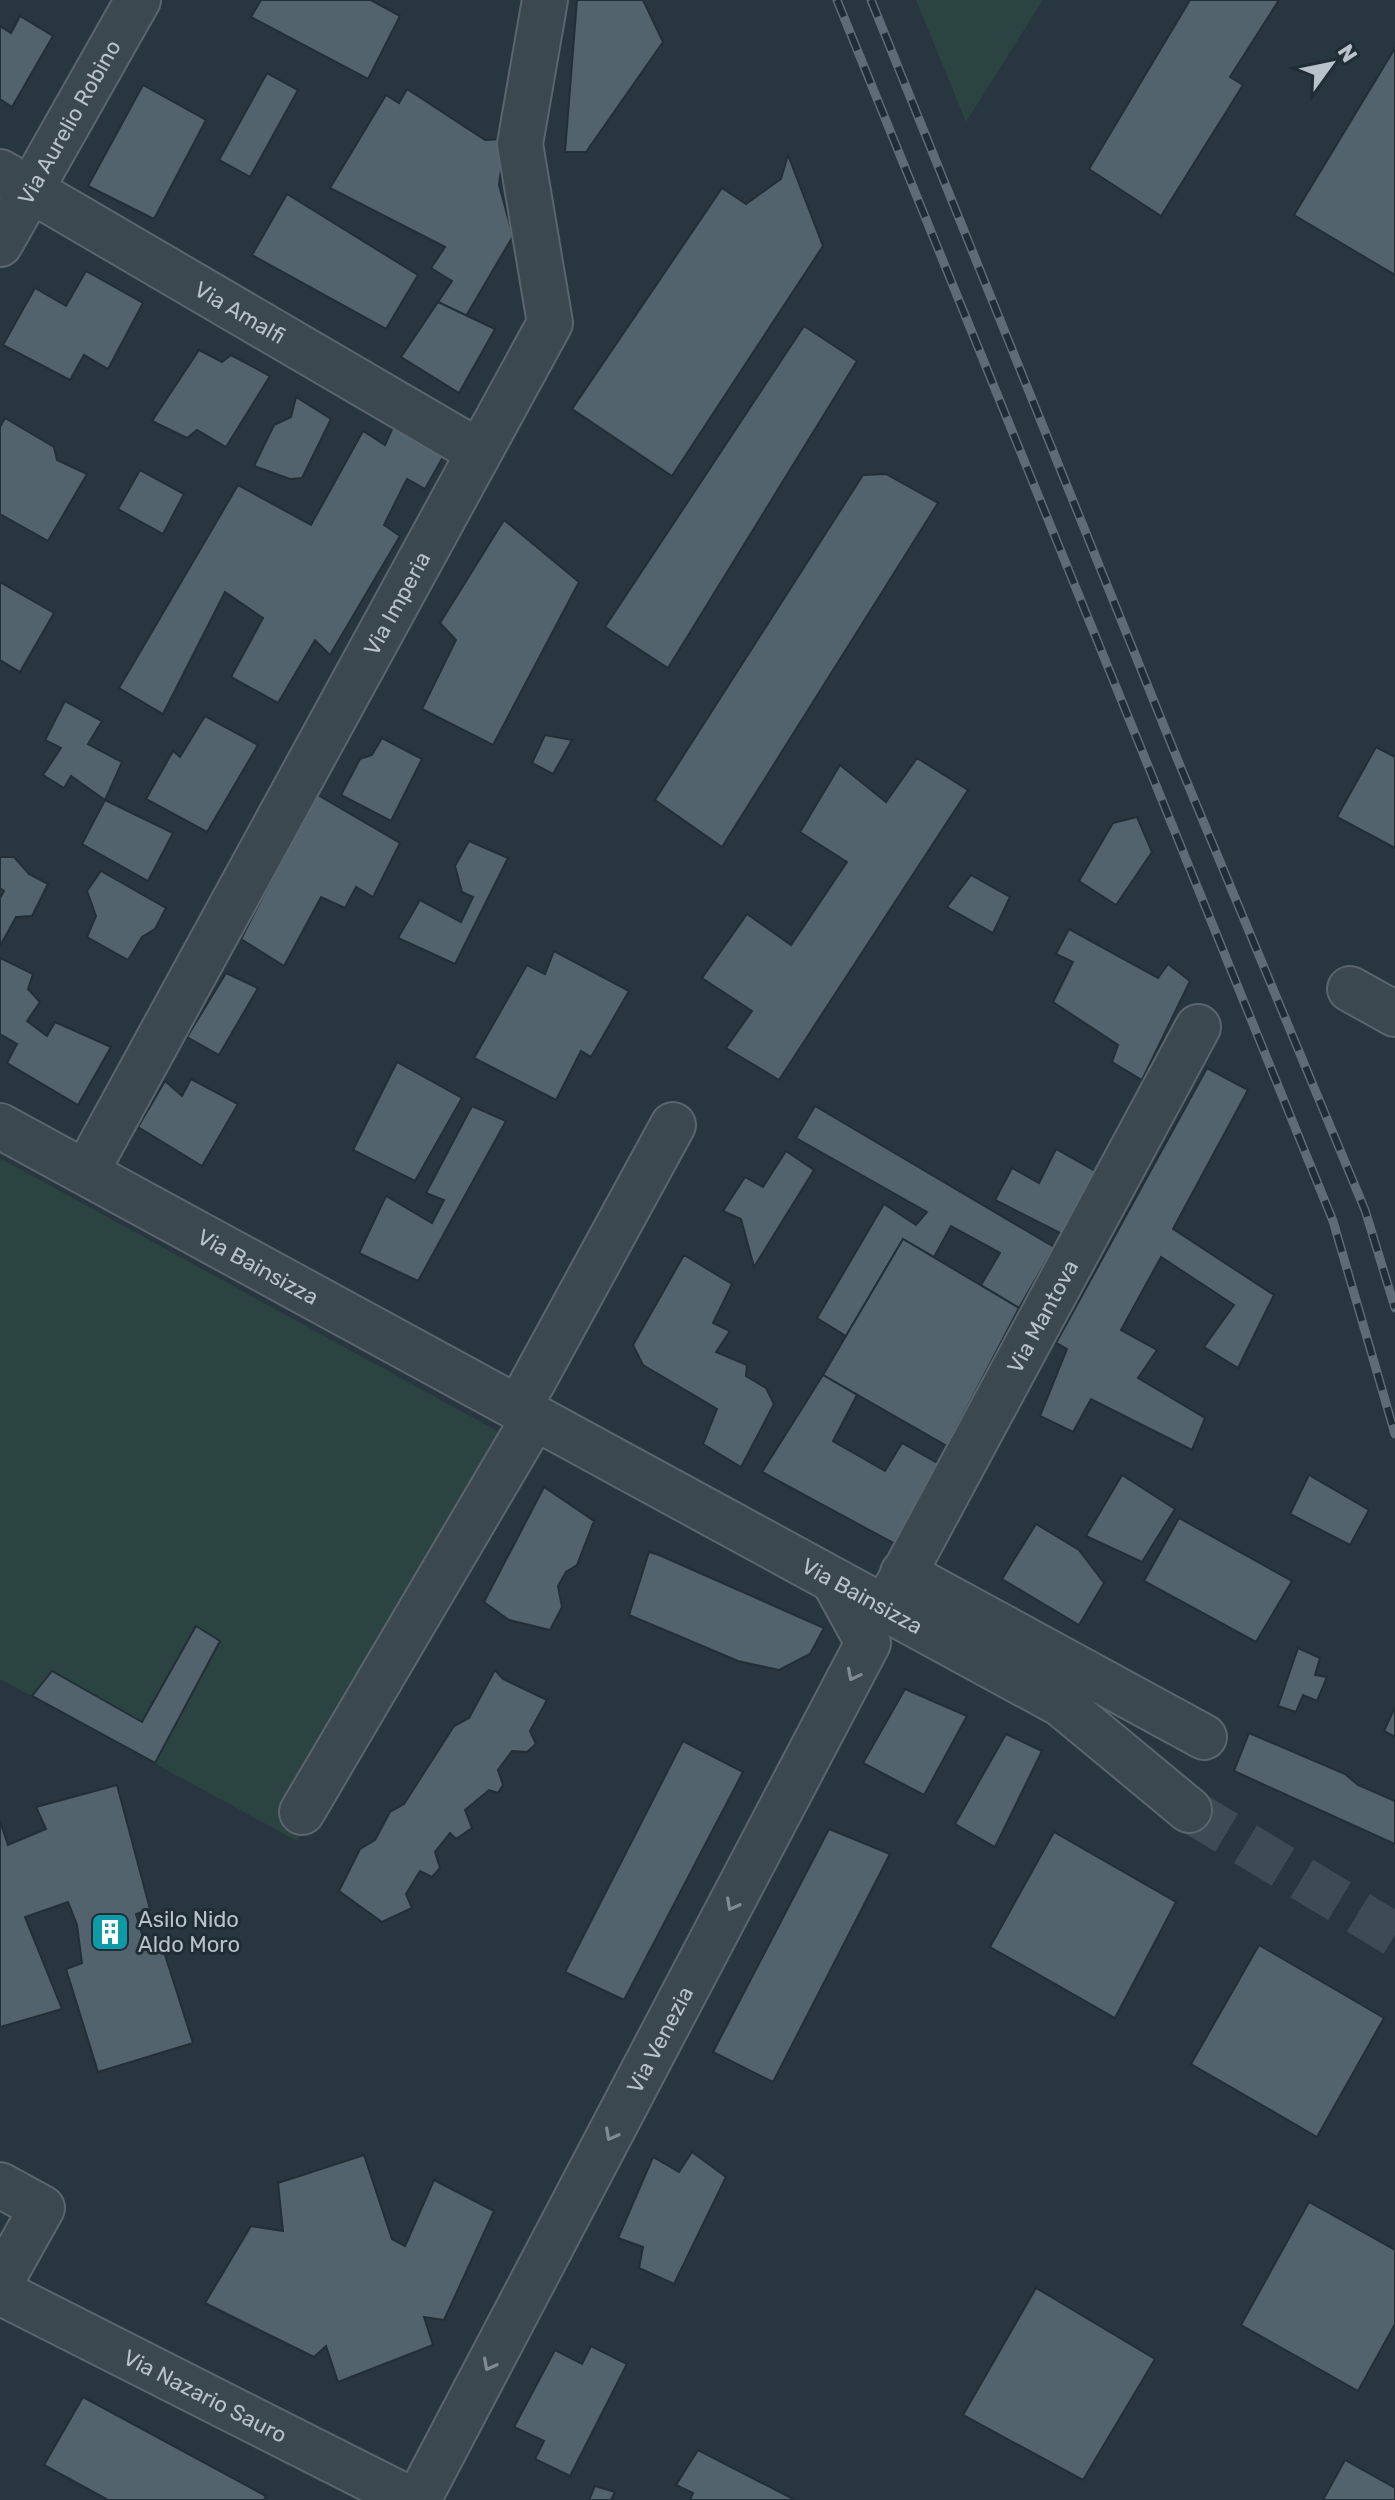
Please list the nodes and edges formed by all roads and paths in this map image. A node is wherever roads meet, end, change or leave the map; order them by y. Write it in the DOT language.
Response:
graph roads {
  1 [pos="138,0"];
  2 [pos="545,0"];
  3 [pos="15,181"];
  4 [pos="0,244"];
  5 [pos="479,452"];
  6 [pos="1350,989"];
  7 [pos="1395,1014"];
  8 [pos="1198,1027"];
  9 [pos="673,1125"];
  10 [pos="0,1126"];
  11 [pos="86,1172"];
  12 [pos="526,1414"];
  13 [pos="834,1581"];
  14 [pos="895,1590"];
  15 [pos="1204,1737"];
  16 [pos="1189,1810"];
  17 [pos="302,1812"];
  18 [pos="0,2185"];
  19 [pos="3,2298"];
  20 [pos="411,2500"];
  21 [pos="418,2500"];
  1 -- 3 [label="street, Via Aurelio Robino"];
  2 -- 5 [label="street, Via Imperia"];
  3 -- 4 [label="street, Via Aurelio Robino"];
  3 -- 5 [label="street, Via Amalfi"];
  5 -- 11 [label="street, Via Imperia"];
  6 -- 7 [label="street"];
  8 -- 14 [label="street, Via Mantova"];
  9 -- 12 [label="street"];
  10 -- 11 [label="street, Via Bainsizza"];
  11 -- 12 [label="street, Via Bainsizza"];
  12 -- 13 [label="street, Via Bainsizza"];
  12 -- 17 [label="street"];
  13 -- 14 [label="street, Via Bainsizza"];
  13 -- 21 [label="street, Via Venezia, one-way"];
  14 -- 15 [label="street"];
  14 -- 16 [label="street, Via Bainsizza"];
  18 -- 19 [label="street"];
  19 -- 20 [label="street, Via Nazario Sauro"];
}
